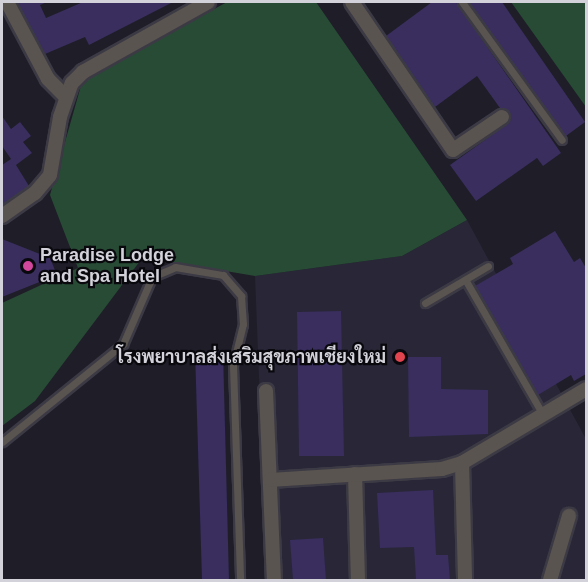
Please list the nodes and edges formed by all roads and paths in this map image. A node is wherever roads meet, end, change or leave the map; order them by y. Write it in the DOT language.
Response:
graph roads {
  1 [pos="7,2"];
  2 [pos="208,2"];
  3 [pos="352,2"];
  4 [pos="462,2"];
  5 [pos="66,98"];
  6 [pos="502,117"];
  7 [pos="562,140"];
  8 [pos="2,216"];
  9 [pos="488,266"];
  10 [pos="466,281"];
  11 [pos="425,303"];
  12 [pos="586,389"];
  13 [pos="266,391"];
  14 [pos="543,415"];
  15 [pos="2,442"];
  16 [pos="462,463"];
  17 [pos="355,474"];
  18 [pos="270,480"];
  19 [pos="569,516"];
  20 [pos="240,580"];
  21 [pos="274,580"];
  22 [pos="358,580"];
  23 [pos="465,580"];
  24 [pos="550,580"];
  1 -- 5 [label="street"];
  2 -- 5 [label="street"];
  3 -- 6 [label="street"];
  4 -- 7 [label="lane"];
  5 -- 8 [label="street"];
  9 -- 10 [label="lane"];
  10 -- 11 [label="lane"];
  10 -- 14 [label="lane"];
  12 -- 14 [label="street"];
  13 -- 18 [label="street"];
  14 -- 16 [label="street"];
  15 -- 20 [label="lane"];
  16 -- 17 [label="street"];
  16 -- 23 [label="street"];
  17 -- 18 [label="street"];
  17 -- 22 [label="street"];
  18 -- 21 [label="street"];
  19 -- 24 [label="street"];
}
